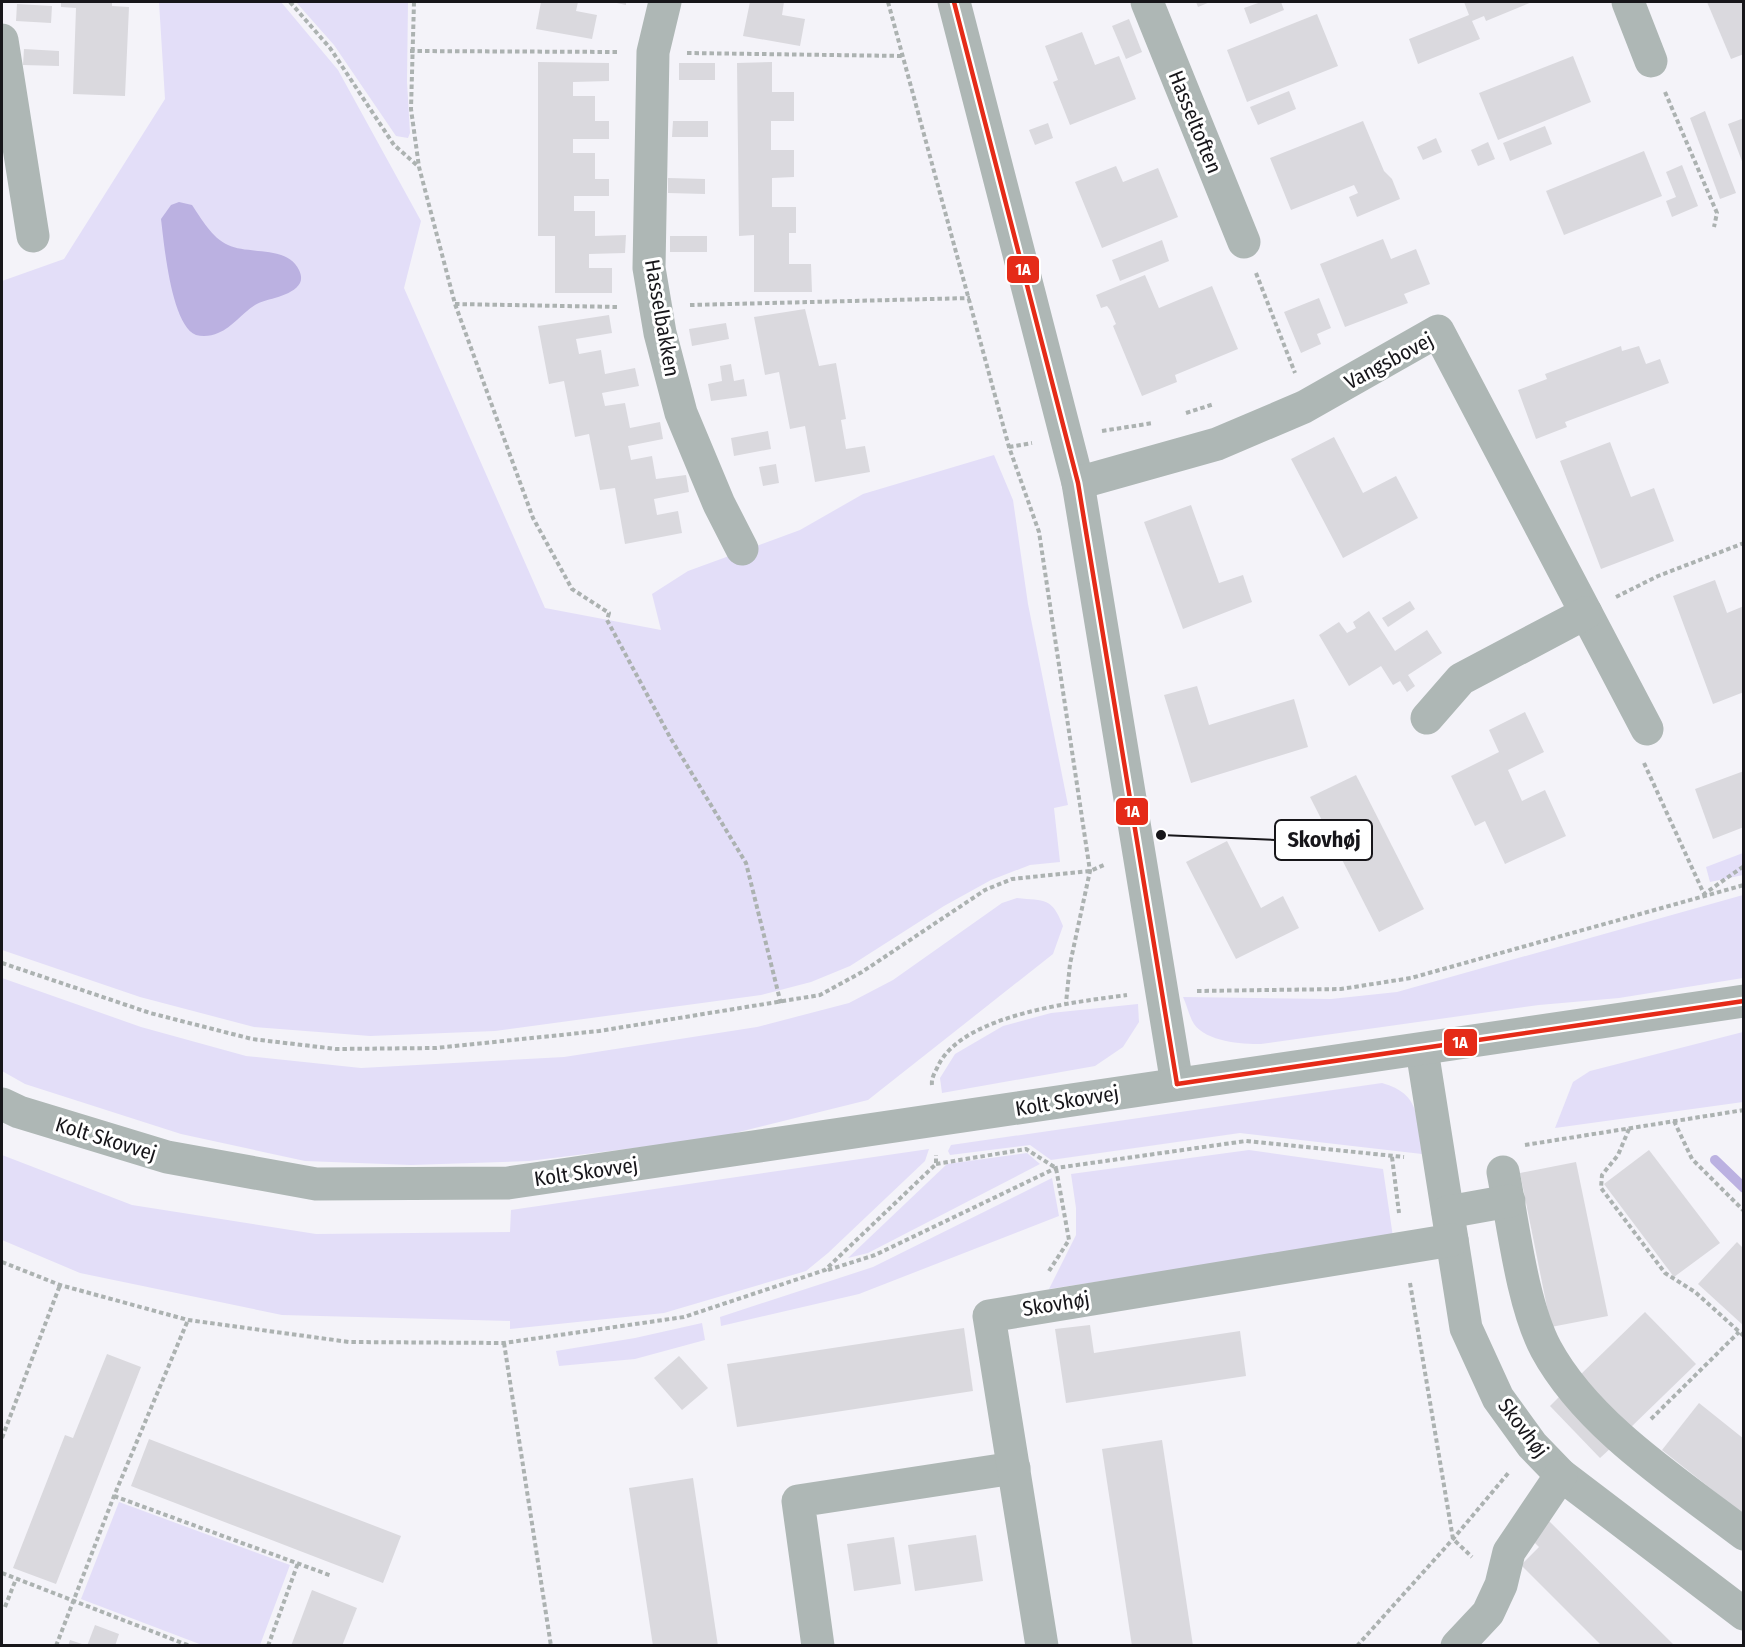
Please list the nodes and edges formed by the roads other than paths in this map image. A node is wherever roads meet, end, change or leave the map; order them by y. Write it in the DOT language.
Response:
graph roads {
  1 [pos="665,2"];
  2 [pos="954,2"];
  3 [pos="1147,2"];
  4 [pos="1628,2"];
  5 [pos="2,40"];
  6 [pos="1651,61"];
  7 [pos="33,236"];
  8 [pos="1244,242"];
  9 [pos="1078,483"];
  10 [pos="742,549"];
  11 [pos="1586,613"];
  12 [pos="1427,718"];
  13 [pos="1647,729"];
  14 [pos="1743,1001"];
  15 [pos="1422,1050"];
  16 [pos="1177,1084"];
  17 [pos="2,1104"];
  18 [pos="1450,1226"];
  19 [pos="1014,1468"];
  20 [pos="1561,1475"];
  21 [pos="1743,1534"];
  22 [pos="1743,1614"];
  23 [pos="818,1646"];
  24 [pos="1042,1646"];
  25 [pos="1457,1646"];
  1 -- 10 [label="street, Hasselbakken"];
  2 -- 9 [label="street"];
  3 -- 8 [label="street, Hasseltoften"];
  4 -- 6 [label="street"];
  5 -- 7 [label="street"];
  9 -- 11 [label="street, Vangsbovej"];
  9 -- 16 [label="street"];
  11 -- 12 [label="street"];
  11 -- 13 [label="street, Vangsbovej"];
  14 -- 15 [label="street, Kolt Skovvej"];
  15 -- 16 [label="street, Kolt Skovvej"];
  15 -- 18 [label="street, Skovhøj"];
  16 -- 17 [label="street, Kolt Skovvej"];
  18 -- 19 [label="street, Skovhøj"];
  18 -- 20 [label="street, Skovhøj"];
  18 -- 21 [label="street"];
  19 -- 23 [label="street"];
  19 -- 24 [label="street, Skovhøj"];
  20 -- 22 [label="street, Skovhøj"];
  20 -- 25 [label="street, Skovhøj"];
}
